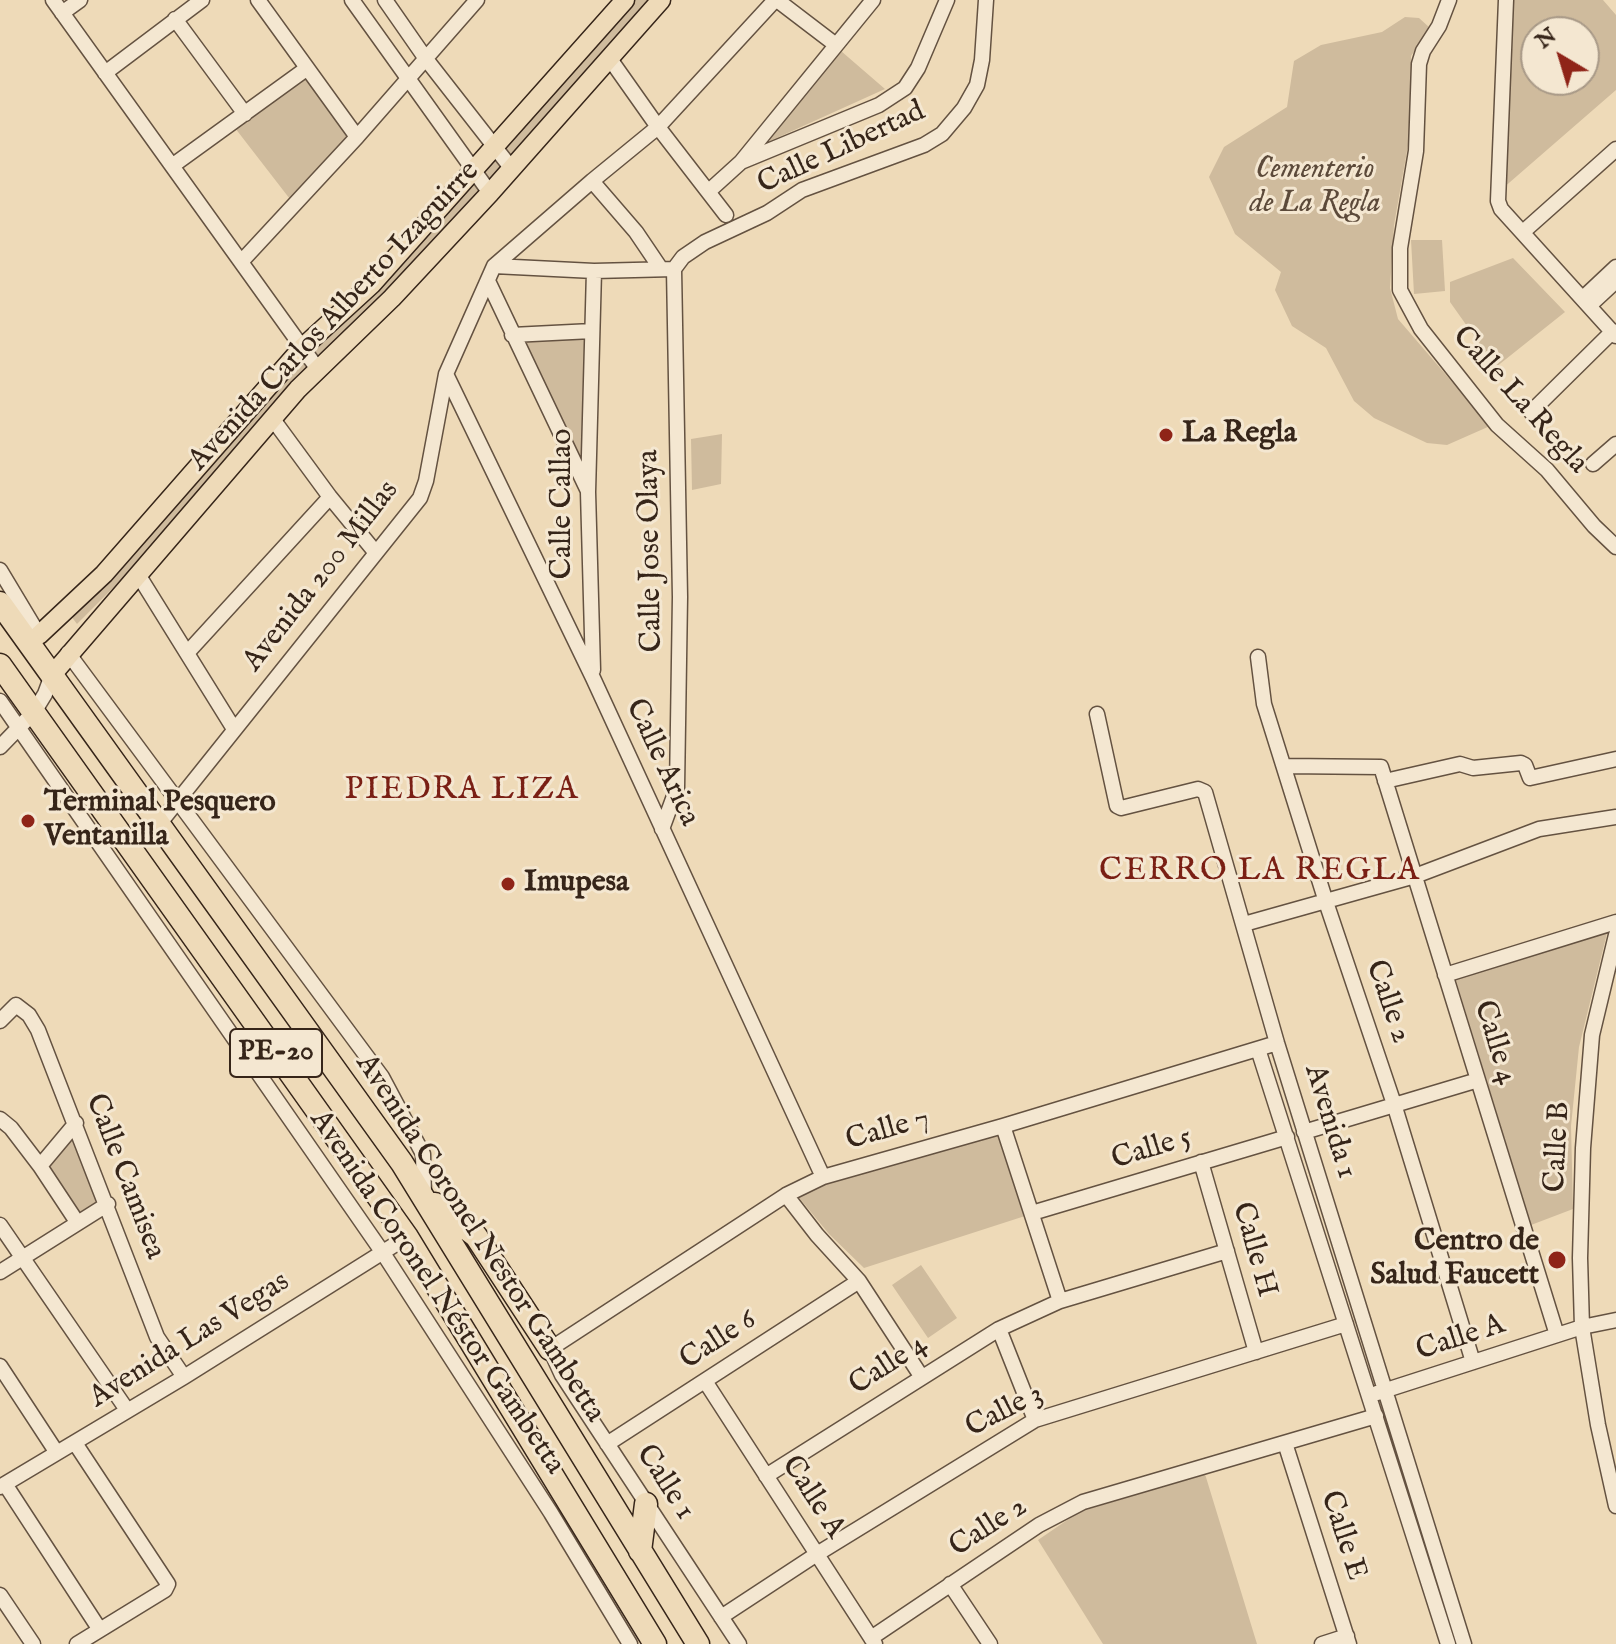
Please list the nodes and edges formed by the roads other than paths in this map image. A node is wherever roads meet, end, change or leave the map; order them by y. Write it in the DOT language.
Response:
graph roads {
  1 [pos="53,0"];
  2 [pos="80,0"];
  3 [pos="202,0"];
  4 [pos="258,0"];
  5 [pos="352,0"];
  6 [pos="385,0"];
  7 [pos="477,0"];
  8 [pos="625,0"];
  9 [pos="661,0"];
  10 [pos="776,0"];
  11 [pos="873,0"];
  12 [pos="947,0"];
  13 [pos="986,0"];
  14 [pos="1449,0"];
  15 [pos="1506,0"];
  16 [pos="62,13"];
  17 [pos="175,19"];
  18 [pos="836,45"];
  19 [pos="426,59"];
  20 [pos="610,59"];
  21 [pos="306,69"];
  22 [pos="105,73"];
  23 [pos="408,79"];
  24 [pos="245,114"];
  25 [pos="658,127"];
  26 [pos="357,137"];
  27 [pos="495,147"];
  28 [pos="1616,149"];
  29 [pos="741,162"];
  30 [pos="172,166"];
  31 [pos="512,169"];
  32 [pos="474,171"];
  33 [pos="592,181"];
  34 [pos="709,191"];
  35 [pos="490,193"];
  36 [pos="726,215"];
  37 [pos="1523,232"];
  38 [pos="241,262"];
  39 [pos="494,266"];
  40 [pos="1616,267"];
  41 [pos="667,269"];
  42 [pos="594,271"];
  43 [pos="488,281"];
  44 [pos="1616,281"];
  45 [pos="1586,301"];
  46 [pos="592,331"];
  47 [pos="1614,333"];
  48 [pos="512,335"];
  49 [pos="302,348"];
  50 [pos="317,368"];
  51 [pos="446,374"];
  52 [pos="1531,412"];
  53 [pos="272,418"];
  54 [pos="1616,444"];
  55 [pos="1593,464"];
  56 [pos="588,492"];
  57 [pos="330,497"];
  58 [pos="1616,547"];
  59 [pos="376,553"];
  60 [pos="0,570"];
  61 [pos="139,576"];
  62 [pos="0,603"];
  63 [pos="39,635"];
  64 [pos="592,635"];
  65 [pos="575,640"];
  66 [pos="188,652"];
  67 [pos="68,653"];
  68 [pos="1258,657"];
  69 [pos="0,665"];
  70 [pos="52,675"];
  71 [pos="593,678"];
  72 [pos="6,703"];
  73 [pos="1097,714"];
  74 [pos="27,720"];
  75 [pos="234,729"];
  76 [pos="0,747"];
  77 [pos="1616,759"];
  78 [pos="1285,766"];
  79 [pos="1383,774"];
  80 [pos="677,788"];
  81 [pos="646,793"];
  82 [pos="178,799"];
  83 [pos="1616,817"];
  84 [pos="160,823"];
  85 [pos="662,829"];
  86 [pos="1415,876"];
  87 [pos="1326,902"];
  88 [pos="1616,922"];
  89 [pos="1244,924"];
  90 [pos="1616,935"];
  91 [pos="1445,975"];
  92 [pos="0,1021"];
  93 [pos="1277,1043"];
  94 [pos="1258,1049"];
  95 [pos="1478,1080"];
  96 [pos="1394,1104"];
  97 [pos="0,1119"];
  98 [pos="76,1123"];
  99 [pos="1003,1126"];
  100 [pos="1304,1132"];
  101 [pos="1287,1137"];
  102 [pos="1201,1162"];
  103 [pos="40,1166"];
  104 [pos="823,1177"];
  105 [pos="786,1195"];
  106 [pos="424,1196"];
  107 [pos="108,1204"];
  108 [pos="1032,1213"];
  109 [pos="77,1222"];
  110 [pos="0,1225"];
  111 [pos="407,1237"];
  112 [pos="1227,1251"];
  113 [pos="383,1253"];
  114 [pos="22,1257"];
  115 [pos="0,1272"];
  116 [pos="859,1281"];
  117 [pos="1060,1301"];
  118 [pos="1616,1320"];
  119 [pos="1346,1324"];
  120 [pos="1582,1327"];
  121 [pos="999,1329"];
  122 [pos="1557,1335"];
  123 [pos="550,1349"];
  124 [pos="1256,1352"];
  125 [pos="1473,1362"];
  126 [pos="0,1366"];
  127 [pos="921,1376"];
  128 [pos="184,1377"];
  129 [pos="705,1381"];
  130 [pos="13,1385"];
  131 [pos="1385,1391"];
  132 [pos="0,1394"];
  133 [pos="1369,1396"];
  134 [pos="127,1410"];
  135 [pos="1376,1416"];
  136 [pos="1035,1420"];
  137 [pos="75,1443"];
  138 [pos="1285,1443"];
  139 [pos="607,1444"];
  140 [pos="57,1453"];
  141 [pos="766,1476"];
  142 [pos="2,1486"];
  143 [pos="646,1504"];
  144 [pos="1616,1506"];
  145 [pos="640,1551"];
  146 [pos="817,1554"];
  147 [pos="950,1584"];
  148 [pos="0,1595"];
  149 [pos="721,1617"];
  150 [pos="100,1630"];
  151 [pos="1348,1640"];
  152 [pos="873,1641"];
  153 [pos="33,1644"];
  154 [pos="77,1644"];
  155 [pos="630,1644"];
  156 [pos="655,1644"];
  157 [pos="698,1644"];
  158 [pos="739,1644"];
  159 [pos="990,1644"];
  160 [pos="1322,1644"];
  161 [pos="1448,1644"];
  162 [pos="1464,1644"];
  1 -- 16 [label="street"];
  2 -- 16 [label="street"];
  3 -- 17 [label="street"];
  4 -- 21 [label="street"];
  5 -- 23 [label="street"];
  6 -- 19 [label="street"];
  7 -- 19 [label="street"];
  8 -- 27 [label="main road, Avenida Carlos Alberto Izaguirre"];
  9 -- 20 [label="main road, Avenida Carlos Alberto Izaguirre"];
  10 -- 18 [label="street"];
  10 -- 25 [label="street, Avenida 200 Millas"];
  11 -- 18 [label="street"];
  12 -- 29 [label="street"];
  13 -- 41 [label="street, Calle Libertad"];
  14 -- 58 [label="street, Calle La Regla"];
  15 -- 37 [label="street"];
  16 -- 22 [label="street"];
  17 -- 22 [label="street"];
  17 -- 24 [label="street"];
  18 -- 29 [label="street"];
  19 -- 23 [label="street"];
  19 -- 27 [label="street"];
  20 -- 25 [label="street"];
  20 -- 31 [label="main road, Avenida Carlos Alberto Izaguirre"];
  21 -- 24 [label="street"];
  21 -- 26 [label="street"];
  22 -- 30 [label="street"];
  23 -- 26 [label="street"];
  23 -- 32 [label="street"];
  24 -- 30 [label="street"];
  25 -- 33 [label="street, Avenida 200 Millas"];
  25 -- 34 [label="street"];
  26 -- 38 [label="street"];
  27 -- 31 [label="street"];
  27 -- 32 [label="main road, Avenida Carlos Alberto Izaguirre"];
  28 -- 37 [label="street"];
  29 -- 34 [label="street"];
  30 -- 38 [label="street"];
  31 -- 35 [label="main road, Avenida Carlos Alberto Izaguirre"];
  32 -- 35 [label="street"];
  32 -- 49 [label="main road, Avenida Carlos Alberto Izaguirre"];
  33 -- 39 [label="street, Avenida 200 Millas"];
  33 -- 41 [label="street"];
  34 -- 36 [label="street"];
  35 -- 50 [label="main road, Avenida Carlos Alberto Izaguirre"];
  37 -- 45 [label="street"];
  38 -- 49 [label="street"];
  39 -- 42 [label="street"];
  39 -- 43 [label="street, Avenida 200 Millas"];
  40 -- 45 [label="street"];
  41 -- 42 [label="street"];
  41 -- 80 [label="street, Calle Jose Olaya"];
  42 -- 46 [label="street, Calle Callao"];
  43 -- 48 [label="street"];
  43 -- 51 [label="street, Avenida 200 Millas"];
  44 -- 45 [label="street"];
  45 -- 47 [label="street"];
  46 -- 48 [label="street"];
  46 -- 56 [label="street, Calle Callao"];
  47 -- 52 [label="street"];
  48 -- 56 [label="street"];
  49 -- 50 [label="street"];
  49 -- 63 [label="main road, Avenida Carlos Alberto Izaguirre"];
  50 -- 53 [label="main road, Avenida Carlos Alberto Izaguirre"];
  51 -- 59 [label="street, Avenida 200 Millas"];
  51 -- 65 [label="street, Calle Arica"];
  53 -- 57 [label="street"];
  53 -- 61 [label="main road, Avenida Carlos Alberto Izaguirre"];
  54 -- 55 [label="street"];
  56 -- 64 [label="street, Calle Callao"];
  57 -- 59 [label="street"];
  57 -- 66 [label="street"];
  59 -- 75 [label="street, Avenida 200 Millas"];
  60 -- 63 [label="street"];
  61 -- 66 [label="street"];
  61 -- 67 [label="main road, Avenida Carlos Alberto Izaguirre"];
  62 -- 70 [label="highway, Avenida Coronel Nestor Gambetta / PE-20"];
  63 -- 70 [label="highway"];
  64 -- 65 [label="street"];
  64 -- 71 [label="street, Calle Callao"];
  65 -- 71 [label="street, Calle Arica"];
  66 -- 75 [label="street"];
  67 -- 70 [label="main road, Avenida Carlos Alberto Izaguirre"];
  67 -- 82 [label="street"];
  68 -- 78 [label="street, Calle 2"];
  69 -- 72 [label="highway, Avenida Coronel Nestor Gambetta / PE-20"];
  70 -- 74 [label="street"];
  70 -- 84 [label="highway, Avenida Coronel Nestor Gambetta / PE-20"];
  71 -- 81 [label="street, Calle Arica"];
  72 -- 74 [label="highway, Avenida Coronel Nestor Gambetta / PE-20"];
  73 -- 89 [label="street, Avenida 1"];
  74 -- 76 [label="street"];
  74 -- 111 [label="highway, Avenida Coronel Nestor Gambetta / PE-20"];
  74 -- 113 [label="street, Avenida Coronel Néstor Gambetta"];
  75 -- 82 [label="street, Avenida 200 Millas"];
  77 -- 79 [label="street"];
  78 -- 79 [label="street"];
  78 -- 87 [label="street, Calle 2"];
  79 -- 86 [label="street, Calle 4"];
  80 -- 81 [label="street"];
  80 -- 85 [label="street, Calle Jose Olaya"];
  81 -- 85 [label="street, Calle Arica"];
  82 -- 84 [label="street, Avenida 200 Millas"];
  82 -- 106 [label="street"];
  83 -- 86 [label="street"];
  84 -- 106 [label="highway, Avenida Coronel Nestor Gambetta / PE-20"];
  85 -- 104 [label="street, Calle Arica"];
  86 -- 87 [label="street"];
  86 -- 91 [label="street, Calle 4"];
  87 -- 89 [label="street"];
  87 -- 96 [label="street, Calle 2"];
  88 -- 91 [label="street"];
  89 -- 93 [label="street, Avenida 1"];
  90 -- 120 [label="street, Calle B"];
  91 -- 95 [label="street, Calle 4"];
  92 -- 98 [label="street, Calle Camisea"];
  93 -- 94 [label="street, Calle 7"];
  93 -- 100 [label="street, Avenida 1"];
  94 -- 99 [label="street, Calle 7"];
  94 -- 101 [label="street, Avenida 1"];
  95 -- 96 [label="street"];
  95 -- 122 [label="street, Calle 4"];
  96 -- 100 [label="street"];
  96 -- 125 [label="street, Calle 2"];
  97 -- 103 [label="street"];
  98 -- 103 [label="street"];
  98 -- 107 [label="street, Calle Camisea"];
  99 -- 104 [label="street, Calle 7"];
  99 -- 108 [label="street"];
  100 -- 131 [label="street, Avenida 1"];
  101 -- 102 [label="street, Calle 5"];
  101 -- 119 [label="street, Avenida 1"];
  102 -- 108 [label="street, Calle 5"];
  102 -- 112 [label="street, Calle H"];
  103 -- 109 [label="street"];
  104 -- 105 [label="street, Calle 7"];
  105 -- 116 [label="street"];
  105 -- 123 [label="street, Calle 7"];
  106 -- 123 [label="highway"];
  106 -- 145 [label="highway, Avenida Coronel Nestor Gambetta / PE-20"];
  107 -- 109 [label="street"];
  107 -- 128 [label="street, Calle Camisea"];
  108 -- 117 [label="street"];
  109 -- 114 [label="street"];
  110 -- 114 [label="street"];
  111 -- 113 [label="street, Avenida Las Vegas"];
  111 -- 156 [label="highway, Avenida Coronel Nestor Gambetta / PE-20"];
  112 -- 117 [label="street, Calle 4"];
  112 -- 124 [label="street, Calle H"];
  113 -- 128 [label="street, Avenida Las Vegas"];
  113 -- 155 [label="street, Avenida Coronel Néstor Gambetta"];
  114 -- 115 [label="street"];
  114 -- 134 [label="street"];
  116 -- 127 [label="street"];
  116 -- 129 [label="street, Calle 6"];
  117 -- 121 [label="street, Calle 4"];
  118 -- 120 [label="street, Calle A"];
  119 -- 124 [label="street, Calle 3"];
  119 -- 133 [label="street, Avenida 1"];
  120 -- 122 [label="street, Calle A"];
  120 -- 144 [label="street, Calle B"];
  121 -- 127 [label="street, Calle 4"];
  121 -- 136 [label="street"];
  122 -- 125 [label="street, Calle A"];
  123 -- 139 [label="street, Calle 1"];
  124 -- 136 [label="street, Calle 3"];
  125 -- 131 [label="street, Calle A"];
  126 -- 130 [label="street"];
  127 -- 141 [label="street, Calle 4"];
  128 -- 134 [label="street, Avenida Las Vegas"];
  129 -- 139 [label="street, Calle 6"];
  129 -- 141 [label="street, Calle A"];
  130 -- 132 [label="street"];
  130 -- 140 [label="street"];
  131 -- 133 [label="street, Calle A"];
  131 -- 162 [label="street, Avenida 1"];
  133 -- 135 [label="street, Avenida 1"];
  134 -- 137 [label="street, Avenida Las Vegas"];
  135 -- 138 [label="street, Calle 2"];
  135 -- 161 [label="street, Avenida 1"];
  136 -- 146 [label="street, Calle 3"];
  137 -- 140 [label="street, Avenida Las Vegas"];
  137 -- 150 [label="street"];
  138 -- 147 [label="street, Calle 2"];
  138 -- 151 [label="street, Calle E"];
  139 -- 143 [label="street, Calle 1"];
  140 -- 142 [label="street, Avenida Las Vegas"];
  141 -- 146 [label="street, Calle A"];
  142 -- 150 [label="street"];
  143 -- 145 [label="highway"];
  143 -- 149 [label="street, Calle 1"];
  145 -- 157 [label="highway, Avenida Coronel Nestor Gambetta / PE-20"];
  146 -- 149 [label="street, Calle 3"];
  146 -- 152 [label="street, Calle A"];
  147 -- 152 [label="street, Calle 2"];
  147 -- 159 [label="street"];
  148 -- 153 [label="street"];
  149 -- 158 [label="street, Calle 1"];
  150 -- 154 [label="street"];
  151 -- 160 [label="street"];
}
